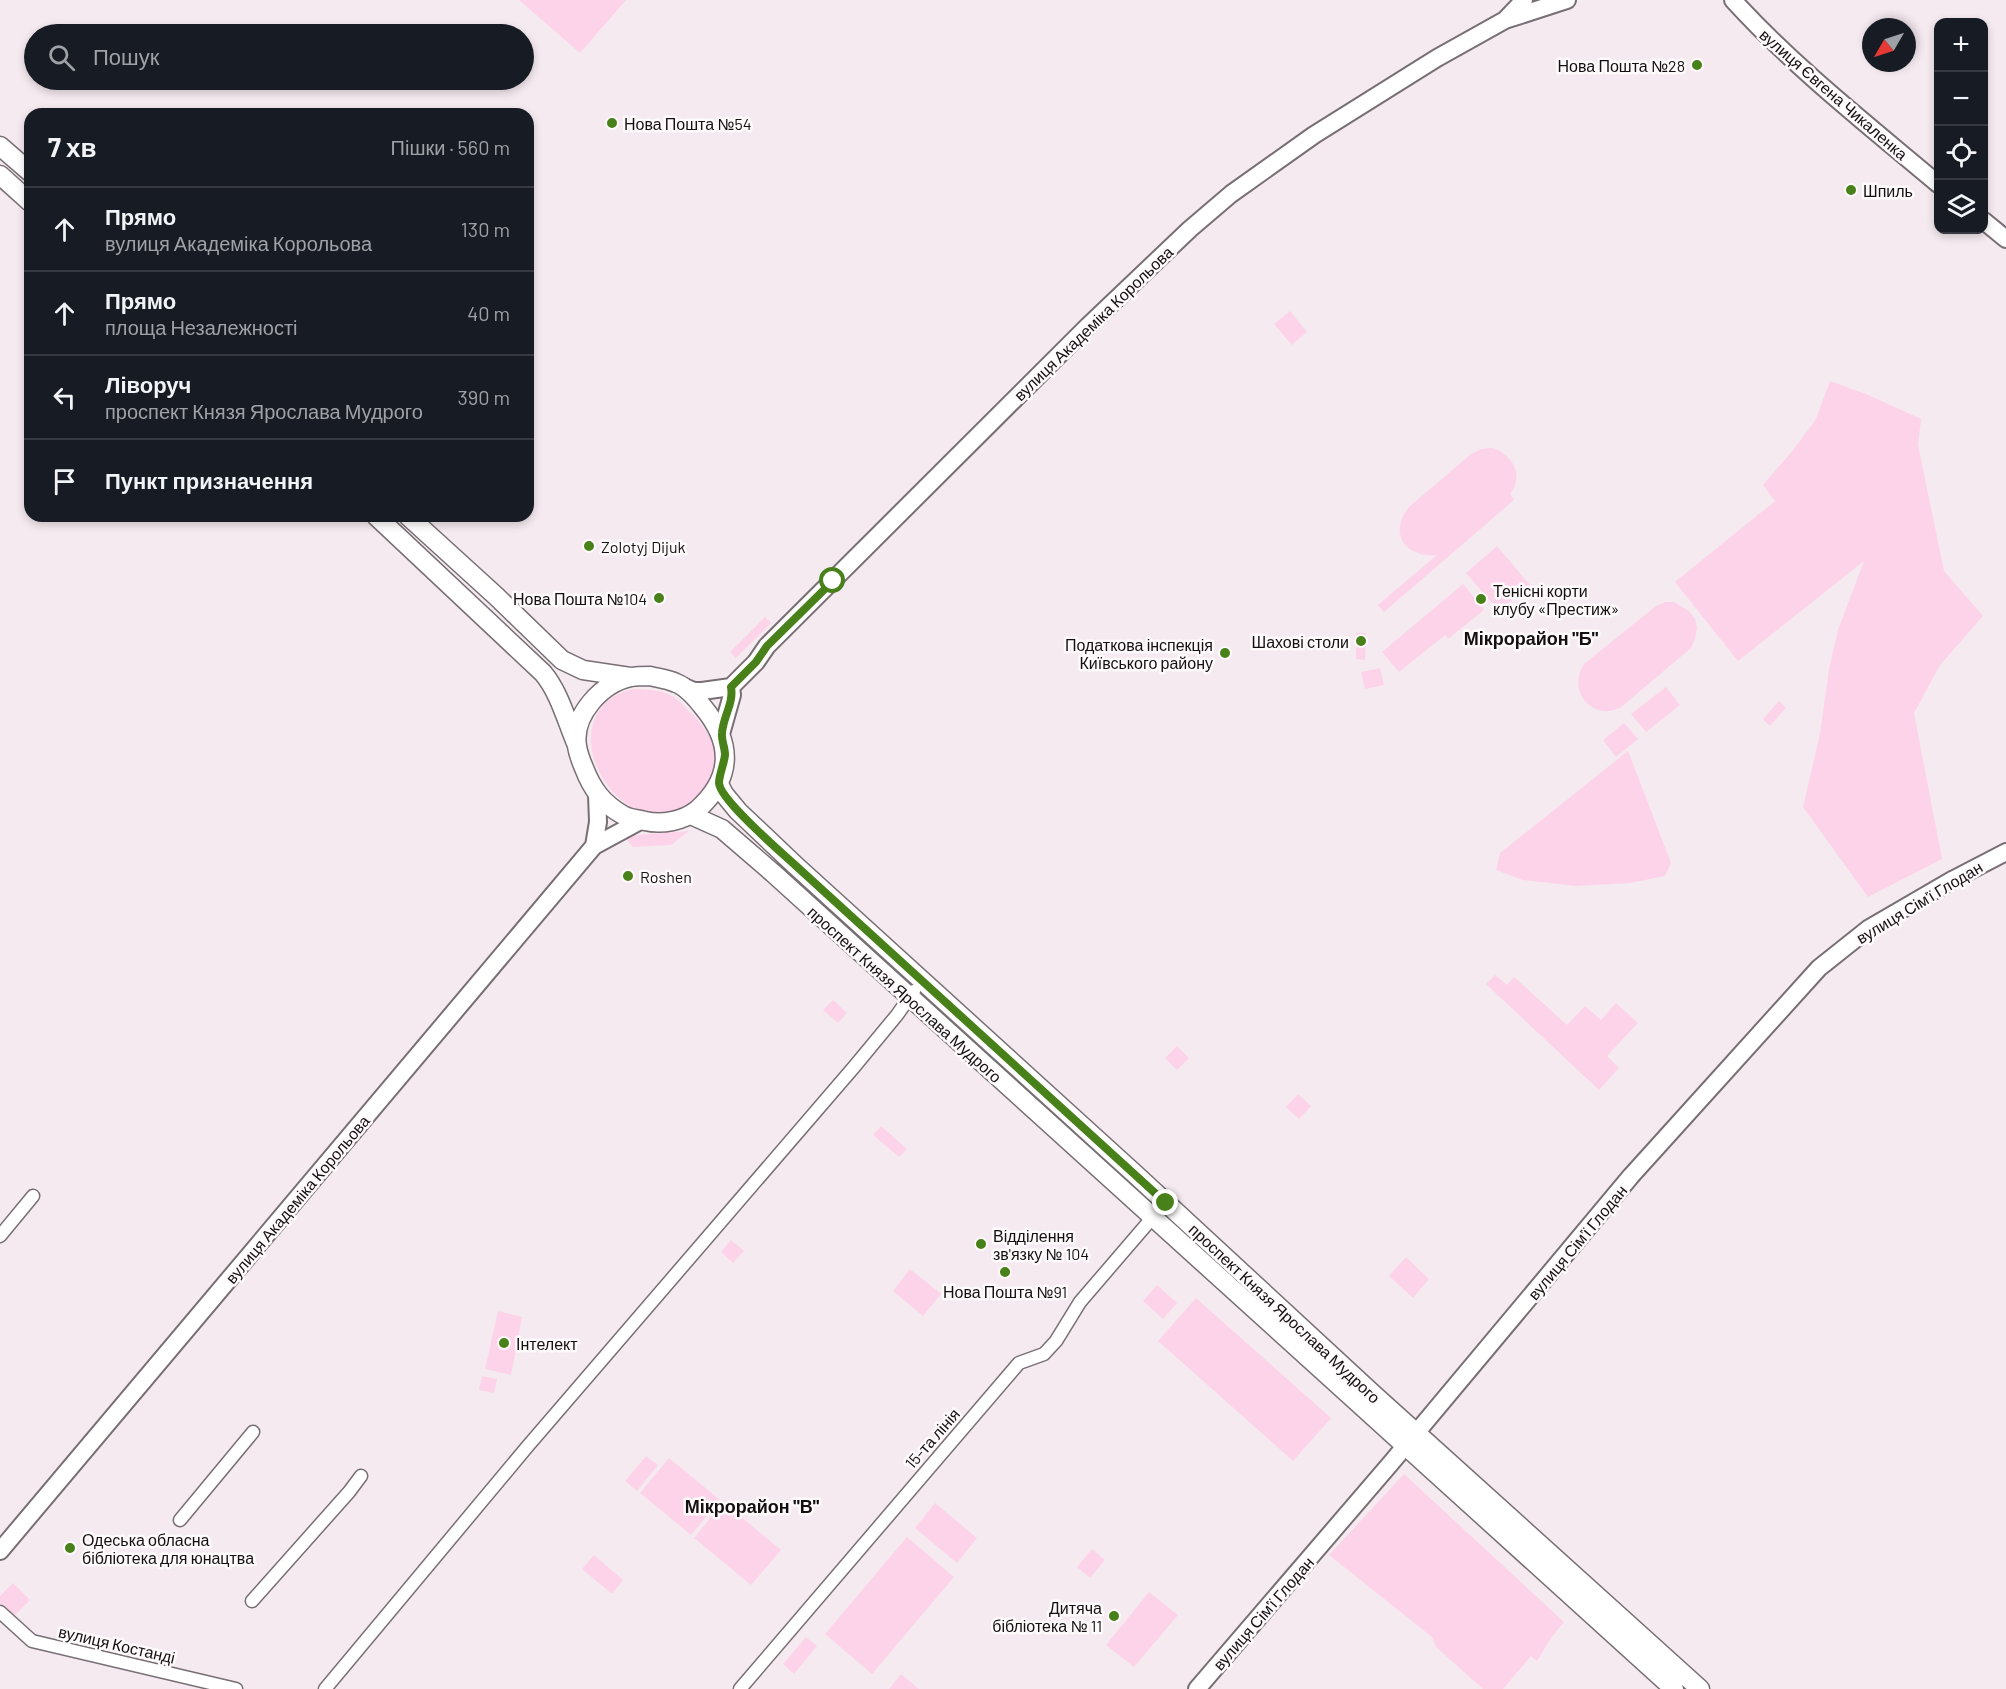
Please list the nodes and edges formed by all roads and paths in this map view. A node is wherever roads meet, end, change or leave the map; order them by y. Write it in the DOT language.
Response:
graph roads {
  1 [pos="1524,0"];
  2 [pos="1567,0"];
  3 [pos="1733,0"];
  4 [pos="1505,20"];
  5 [pos="0,146"];
  6 [pos="24,167"];
  7 [pos="0,175"];
  8 [pos="1934,181"];
  9 [pos="24,197"];
  10 [pos="1988,225"];
  11 [pos="2006,239"];
  12 [pos="382,522"];
  13 [pos="415,522"];
  14 [pos="630,677"];
  15 [pos="684,687"];
  16 [pos="731,687"];
  17 [pos="722,734"];
  18 [pos="577,744"];
  19 [pos="719,784"];
  20 [pos="597,795"];
  21 [pos="691,815"];
  22 [pos="642,820"];
  23 [pos="594,846"];
  24 [pos="2006,852"];
  25 [pos="922,980"];
  26 [pos="909,998"];
  27 [pos="33,1196"];
  28 [pos="1166,1203"];
  29 [pos="1153,1217"];
  30 [pos="0,1236"];
  31 [pos="253,1432"];
  32 [pos="1411,1440"];
  33 [pos="361,1476"];
  34 [pos="180,1520"];
  35 [pos="0,1551"];
  36 [pos="252,1601"];
  37 [pos="0,1612"];
  38 [pos="237,1689"];
  39 [pos="325,1689"];
  40 [pos="740,1689"];
  41 [pos="1197,1689"];
  42 [pos="1674,1689"];
  43 [pos="1700,1689"];
  1 -- 4 [label="main road, вулиця Академіка Корольова"];
  2 -- 4 [label="main road, вулиця Академіка Корольова"];
  3 -- 8 [label="main road, вулиця Євгена Чикаленка"];
  4 -- 16 [label="main road, вулиця Академіка Корольова"];
  5 -- 6 [label="main road"];
  7 -- 9 [label="main road"];
  10 -- 11 [label="main road"];
  12 -- 18 [label="main road"];
  13 -- 14 [label="main road"];
  14 -- 15 [label="main road"];
  14 -- 18 [label="main road"];
  15 -- 16 [label="main road"];
  15 -- 17 [label="main road"];
  16 -- 17 [label="main road"];
  17 -- 19 [label="main road"];
  18 -- 20 [label="main road"];
  19 -- 21 [label="main road"];
  19 -- 25 [label="main road, проспект Князя Ярослава Мудрого"];
  20 -- 22 [label="main road"];
  20 -- 23 [label="main road"];
  21 -- 22 [label="main road"];
  21 -- 26 [label="main road, проспект Князя Ярослава Мудрого"];
  22 -- 23 [label="main road, вулиця Академіка Корольова"];
  23 -- 35 [label="main road, вулиця Академіка Корольова"];
  24 -- 32 [label="main road, вулиця Сім'ї Глодан"];
  25 -- 26 [label="street"];
  25 -- 28 [label="main road, проспект Князя Ярослава Мудрого"];
  26 -- 29 [label="main road, проспект Князя Ярослава Мудрого"];
  26 -- 39 [label="street"];
  27 -- 30 [label="street"];
  28 -- 29 [label="main road"];
  28 -- 32 [label="main road, проспект Князя Ярослава Мудрого"];
  29 -- 32 [label="main road, проспект Князя Ярослава Мудрого"];
  29 -- 40 [label="street, 15-та лінія"];
  31 -- 34 [label="street"];
  32 -- 41 [label="main road, вулиця Сім'ї Глодан"];
  32 -- 42 [label="main road, проспект Князя Ярослава Мудрого"];
  32 -- 43 [label="main road, проспект Князя Ярослава Мудрого"];
  33 -- 36 [label="street"];
  37 -- 38 [label="street, вулиця Костанді"];
}
